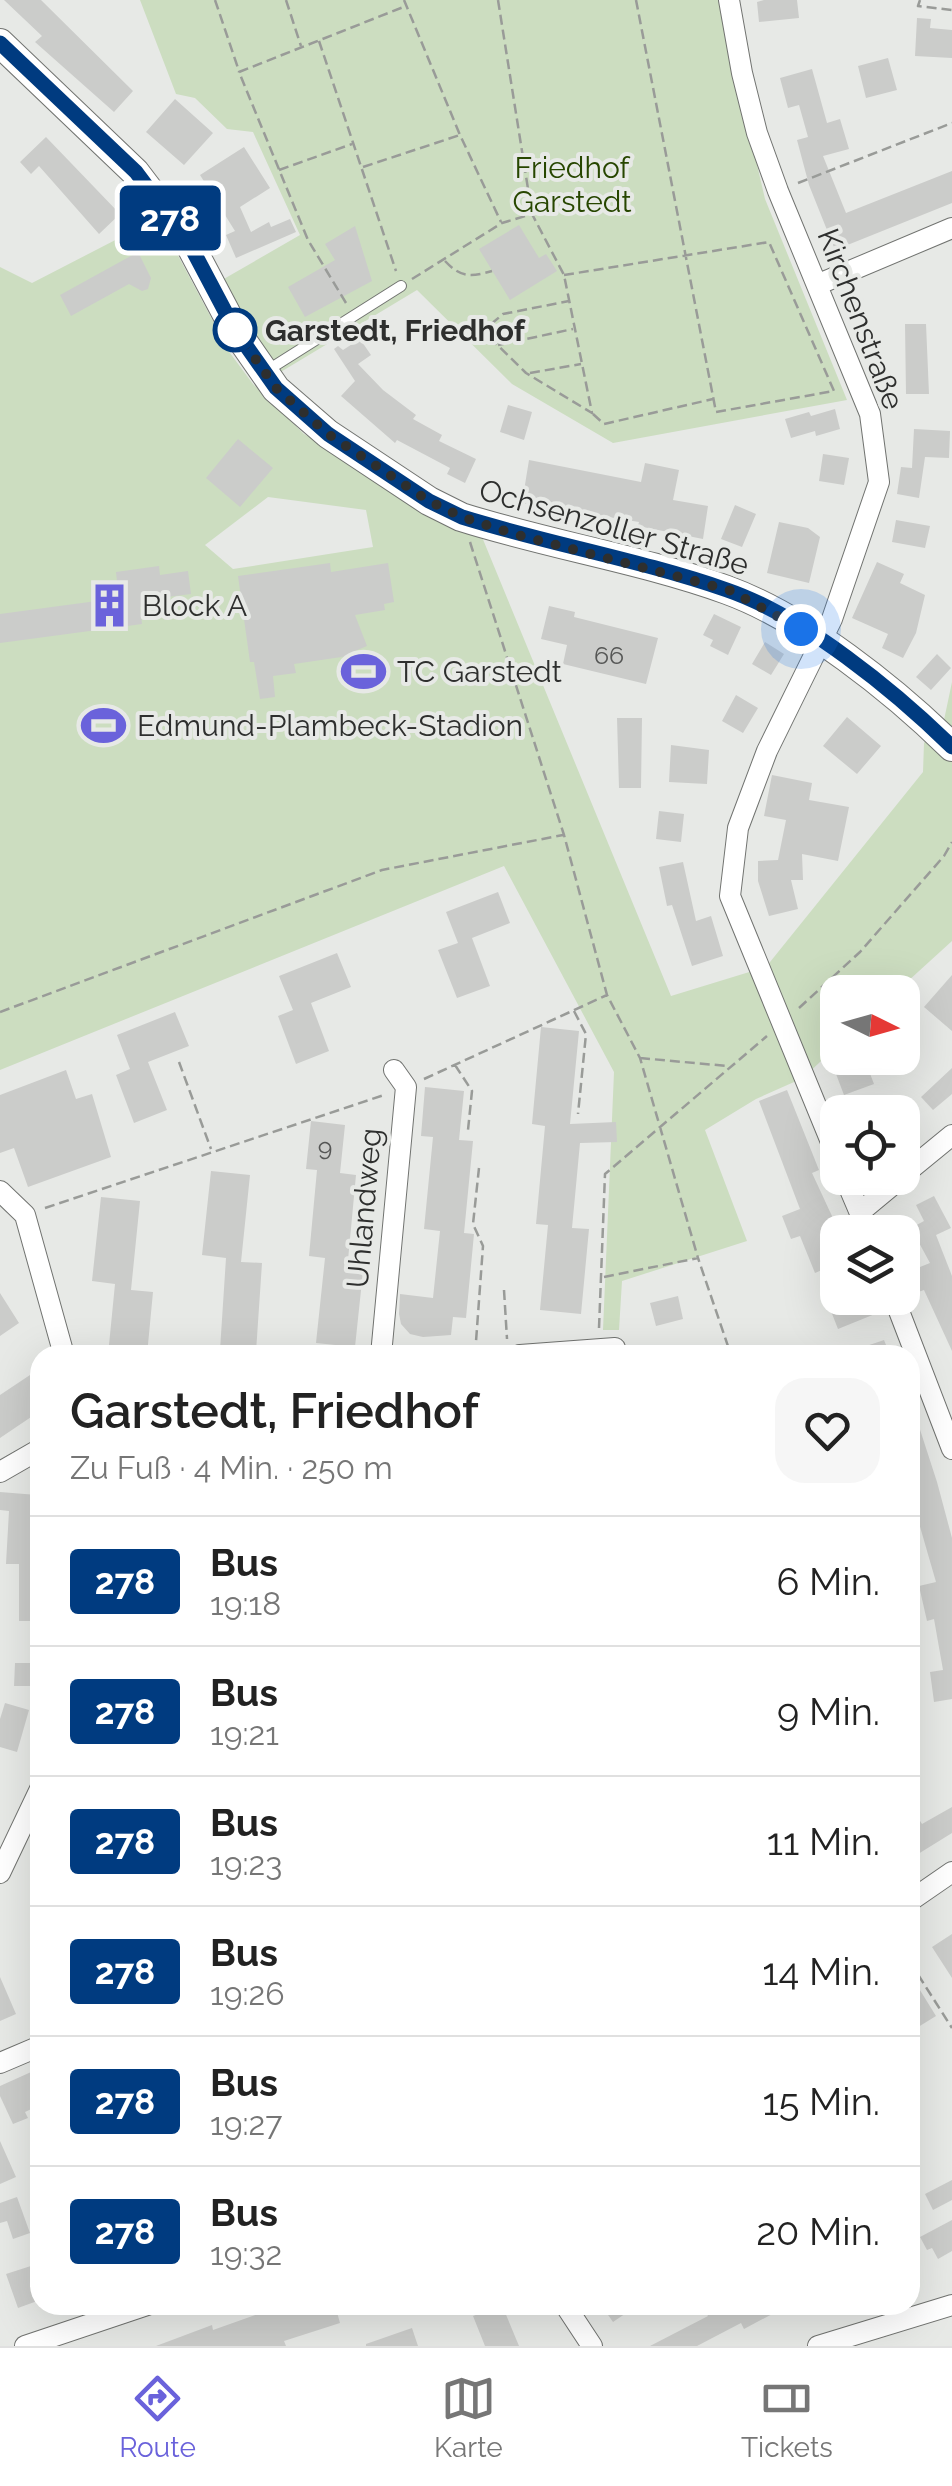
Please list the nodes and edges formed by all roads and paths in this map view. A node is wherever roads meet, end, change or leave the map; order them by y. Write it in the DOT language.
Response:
graph roads {
  1 [pos="215,0"];
  2 [pos="286,0"];
  3 [pos="404,0"];
  4 [pos="498,0"];
  5 [pos="636,0"];
  6 [pos="729,0"];
  7 [pos="920,0"];
  8 [pos="406,6"];
  9 [pos="952,10"];
  10 [pos="319,41"];
  11 [pos="0,43"];
  12 [pos="301,48"];
  13 [pos="240,72"];
  14 [pos="952,123"];
  15 [pos="460,135"];
  16 [pos="353,143"];
  17 [pos="362,168"];
  18 [pos="278,170"];
  19 [pos="778,191"];
  20 [pos="532,214"];
  21 [pos="502,223"];
  22 [pos="952,228"];
  23 [pos="684,257"];
  24 [pos="444,260"];
  25 [pos="492,271"];
  26 [pos="564,276"];
  27 [pos="819,284"];
  28 [pos="402,286"];
  29 [pos="570,302"];
  30 [pos="354,316"];
  31 [pos="575,329"];
  32 [pos="496,346"];
  33 [pos="582,364"];
  34 [pos="263,373"];
  35 [pos="526,374"];
  36 [pos="713,399"];
  37 [pos="592,412"];
  38 [pos="462,517"];
  39 [pos="822,642"];
  40 [pos="952,747"];
  41 [pos="564,835"];
  42 [pos="952,842"];
  43 [pos="607,995"];
  44 [pos="573,1010"];
  45 [pos="0,1012"];
  46 [pos="783,1023"];
  47 [pos="640,1058"];
  48 [pos="178,1062"];
  49 [pos="454,1064"];
  50 [pos="728,1066"];
  51 [pos="400,1079"];
  52 [pos="578,1114"];
  53 [pos="820,1114"];
  54 [pos="659,1128"];
  55 [pos="468,1130"];
  56 [pos="952,1135"];
  57 [pos="211,1150"];
  58 [pos="920,1162"];
  59 [pos="479,1168"];
  60 [pos="0,1191"];
  61 [pos="853,1195"];
  62 [pos="880,1195"];
  63 [pos="860,1212"];
  64 [pos="25,1215"];
  65 [pos="861,1215"];
  66 [pos="698,1258"];
  67 [pos="602,1277"];
  68 [pos="504,1290"];
  69 [pos="901,1315"];
  70 [pos="61,1345"];
  71 [pos="382,1345"];
  72 [pos="476,1345"];
  73 [pos="514,1345"];
  74 [pos="610,1345"];
  75 [pos="728,1345"];
  76 [pos="912,1345"];
  77 [pos="920,1366"];
  78 [pos="952,1449"];
  79 [pos="30,1455"];
  80 [pos="0,1472"];
  81 [pos="30,1810"];
  82 [pos="952,1872"];
  83 [pos="0,1873"];
  84 [pos="920,1895"];
  85 [pos="920,1978"];
  86 [pos="952,2028"];
  87 [pos="30,2050"];
  88 [pos="0,2063"];
  89 [pos="952,2305"];
  90 [pos="116,2315"];
  91 [pos="572,2315"];
  92 [pos="919,2315"];
  93 [pos="920,2315"];
  94 [pos="25,2346"];
  95 [pos="592,2346"];
  96 [pos="818,2346"];
  1 -- 13 [label="path"];
  2 -- 12 [label="path"];
  3 -- 8 [label="path"];
  4 -- 20 [label="path"];
  5 -- 23 [label="path"];
  6 -- 19 [label="street, Kirchenstraße"];
  7 -- 9 [label="path"];
  8 -- 10 [label="path"];
  8 -- 15 [label="path"];
  10 -- 12 [label="path"];
  10 -- 16 [label="path"];
  11 -- 34 [label="street, Ochsenzoller Straße"];
  12 -- 13 [label="path"];
  13 -- 18 [label="path"];
  14 -- 19 [label="path"];
  15 -- 17 [label="path"];
  15 -- 21 [label="path"];
  16 -- 17 [label="path"];
  16 -- 18 [label="path"];
  17 -- 28 [label="path"];
  18 -- 30 [label="path"];
  19 -- 27 [label="street, Kirchenstraße"];
  20 -- 21 [label="path"];
  20 -- 26 [label="path"];
  21 -- 24 [label="path"];
  22 -- 27 [label="street"];
  23 -- 26 [label="path"];
  23 -- 36 [label="path"];
  23 -- 36 [label="path"];
  24 -- 25 [label="path"];
  24 -- 28 [label="path"];
  26 -- 29 [label="path"];
  27 -- 39 [label="street, Kirchenstraße"];
  28 -- 30 [label="lane"];
  29 -- 31 [label="path"];
  29 -- 32 [label="path"];
  30 -- 34 [label="lane"];
  31 -- 32 [label="path"];
  31 -- 33 [label="path"];
  32 -- 35 [label="path"];
  33 -- 35 [label="path"];
  33 -- 37 [label="path"];
  34 -- 38 [label="street, Ochsenzoller Straße"];
  35 -- 37 [label="path"];
  36 -- 37 [label="path"];
  38 -- 39 [label="street, Ochsenzoller Straße"];
  38 -- 41 [label="path"];
  39 -- 40 [label="street, Ochsenzoller Straße"];
  39 -- 46 [label="street, Kirchenstraße"];
  41 -- 43 [label="path"];
  41 -- 45 [label="path"];
  42 -- 46 [label="path"];
  43 -- 44 [label="path"];
  43 -- 47 [label="path"];
  44 -- 49 [label="path"];
  44 -- 52 [label="path"];
  46 -- 50 [label="path"];
  46 -- 53 [label="street, Kirchenstraße"];
  47 -- 50 [label="path"];
  47 -- 54 [label="path"];
  48 -- 57 [label="path"];
  49 -- 51 [label="path"];
  49 -- 55 [label="path"];
  50 -- 54 [label="path"];
  51 -- 57 [label="path"];
  51 -- 71 [label="street, Uhlandweg"];
  54 -- 66 [label="path"];
  54 -- 67 [label="path"];
  56 -- 58 [label="street"];
  57 -- 64 [label="path"];
  59 -- 72 [label="path"];
  60 -- 64 [label="street"];
  61 -- 63 [label="street"];
  62 -- 63 [label="street"];
  63 -- 65 [label="street"];
  64 -- 70 [label="street"];
  66 -- 67 [label="path"];
  66 -- 75 [label="path"];
  67 -- 74 [label="path"];
  68 -- 73 [label="path"];
  69 -- 76 [label="street"];
  77 -- 78 [label="street"];
  79 -- 80 [label="street"];
  81 -- 83 [label="street"];
  82 -- 84 [label="street"];
  85 -- 86 [label="path"];
  87 -- 88 [label="street"];
  89 -- 93 [label="street"];
  90 -- 94 [label="street"];
  91 -- 95 [label="street"];
  92 -- 96 [label="street"];
}
